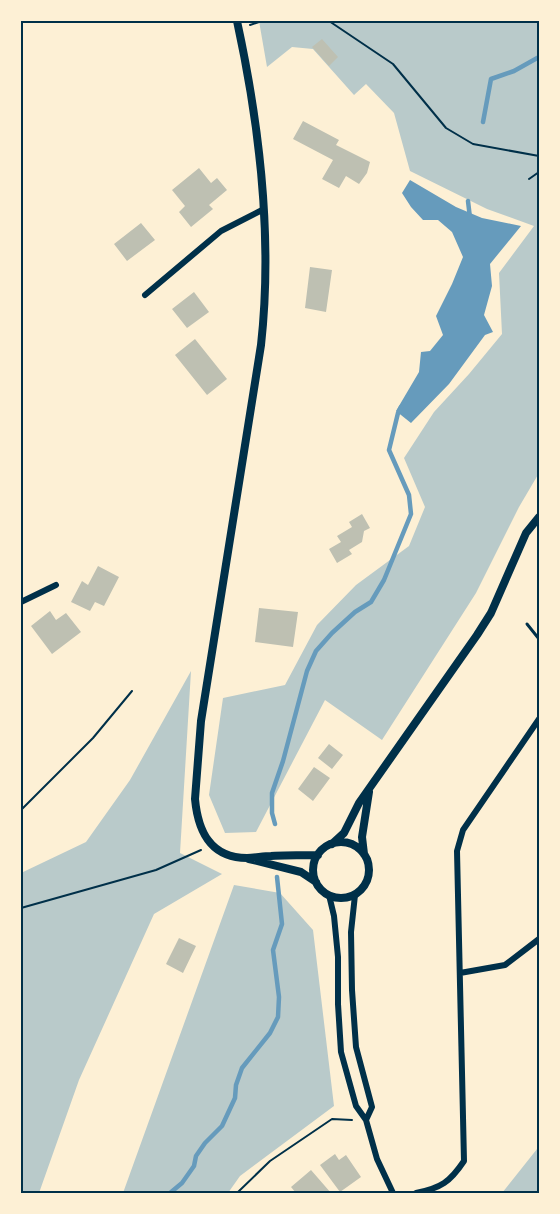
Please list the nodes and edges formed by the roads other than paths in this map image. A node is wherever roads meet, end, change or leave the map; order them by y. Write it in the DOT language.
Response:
graph roads {
  1 [pos="238,25"];
  2 [pos="264,209"];
  3 [pos="145,295"];
  4 [pos="539,517"];
  5 [pos="56,585"];
  6 [pos="21,602"];
  7 [pos="527,624"];
  8 [pos="539,639"];
  9 [pos="539,719"];
  10 [pos="369,789"];
  11 [pos="332,844"];
  12 [pos="318,855"];
  13 [pos="364,855"];
  14 [pos="249,858"];
  15 [pos="316,882"];
  16 [pos="328,895"];
  17 [pos="355,895"];
  18 [pos="539,939"];
  19 [pos="460,973"];
  20 [pos="366,1120"];
  21 [pos="393,1193"];
  22 [pos="416,1193"];
  1 -- 2 [label="street"];
  2 -- 3 [label="street"];
  2 -- 14 [label="street"];
  4 -- 10 [label="street"];
  5 -- 6 [label="street"];
  7 -- 8 [label="lane"];
  9 -- 19 [label="street"];
  10 -- 11 [label="street"];
  10 -- 13 [label="street"];
  11 -- 12 [label="street"];
  11 -- 13 [label="street"];
  12 -- 14 [label="street"];
  12 -- 15 [label="street"];
  13 -- 17 [label="street"];
  14 -- 15 [label="street"];
  15 -- 16 [label="street"];
  16 -- 17 [label="street"];
  16 -- 20 [label="street"];
  17 -- 20 [label="street"];
  18 -- 19 [label="street"];
  19 -- 22 [label="street"];
  20 -- 21 [label="street"];
}
